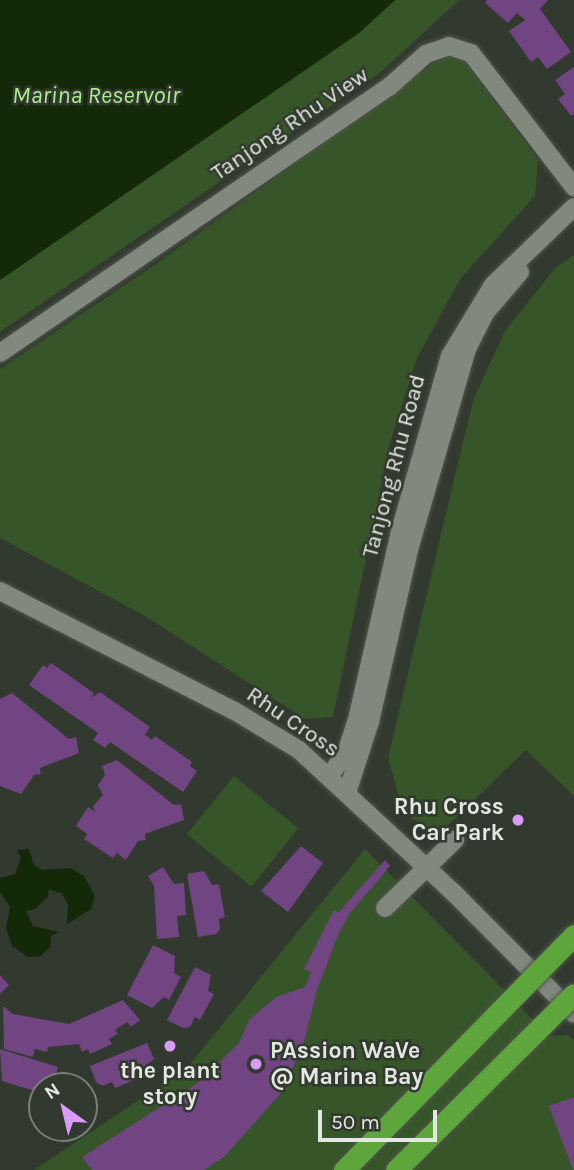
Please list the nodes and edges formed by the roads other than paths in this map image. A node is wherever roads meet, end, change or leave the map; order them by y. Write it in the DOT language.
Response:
graph roads {
  1 [pos="574,187"];
  2 [pos="574,207"];
  3 [pos="574,223"];
  4 [pos="0,353"];
  5 [pos="0,591"];
  6 [pos="330,775"];
  7 [pos="347,793"];
  8 [pos="455,840"];
  9 [pos="423,867"];
  10 [pos="384,908"];
  11 [pos="574,935"];
  12 [pos="574,994"];
  13 [pos="574,1014"];
  14 [pos="344,1170"];
  15 [pos="396,1170"];
  1 -- 4 [label="street, Tanjong Rhu View"];
  2 -- 6 [label="street, Tanjong Rhu Road"];
  3 -- 7 [label="street, Tanjong Rhu Road"];
  5 -- 6 [label="street, Rhu Cross"];
  6 -- 7 [label="street, Rhu Cross"];
  7 -- 9 [label="street, Rhu Cross"];
  8 -- 9 [label="street"];
  9 -- 10 [label="street"];
  9 -- 13 [label="street, Rhu Cross"];
  11 -- 14 [label="highway, bridge"];
  12 -- 15 [label="highway, bridge"];
}
